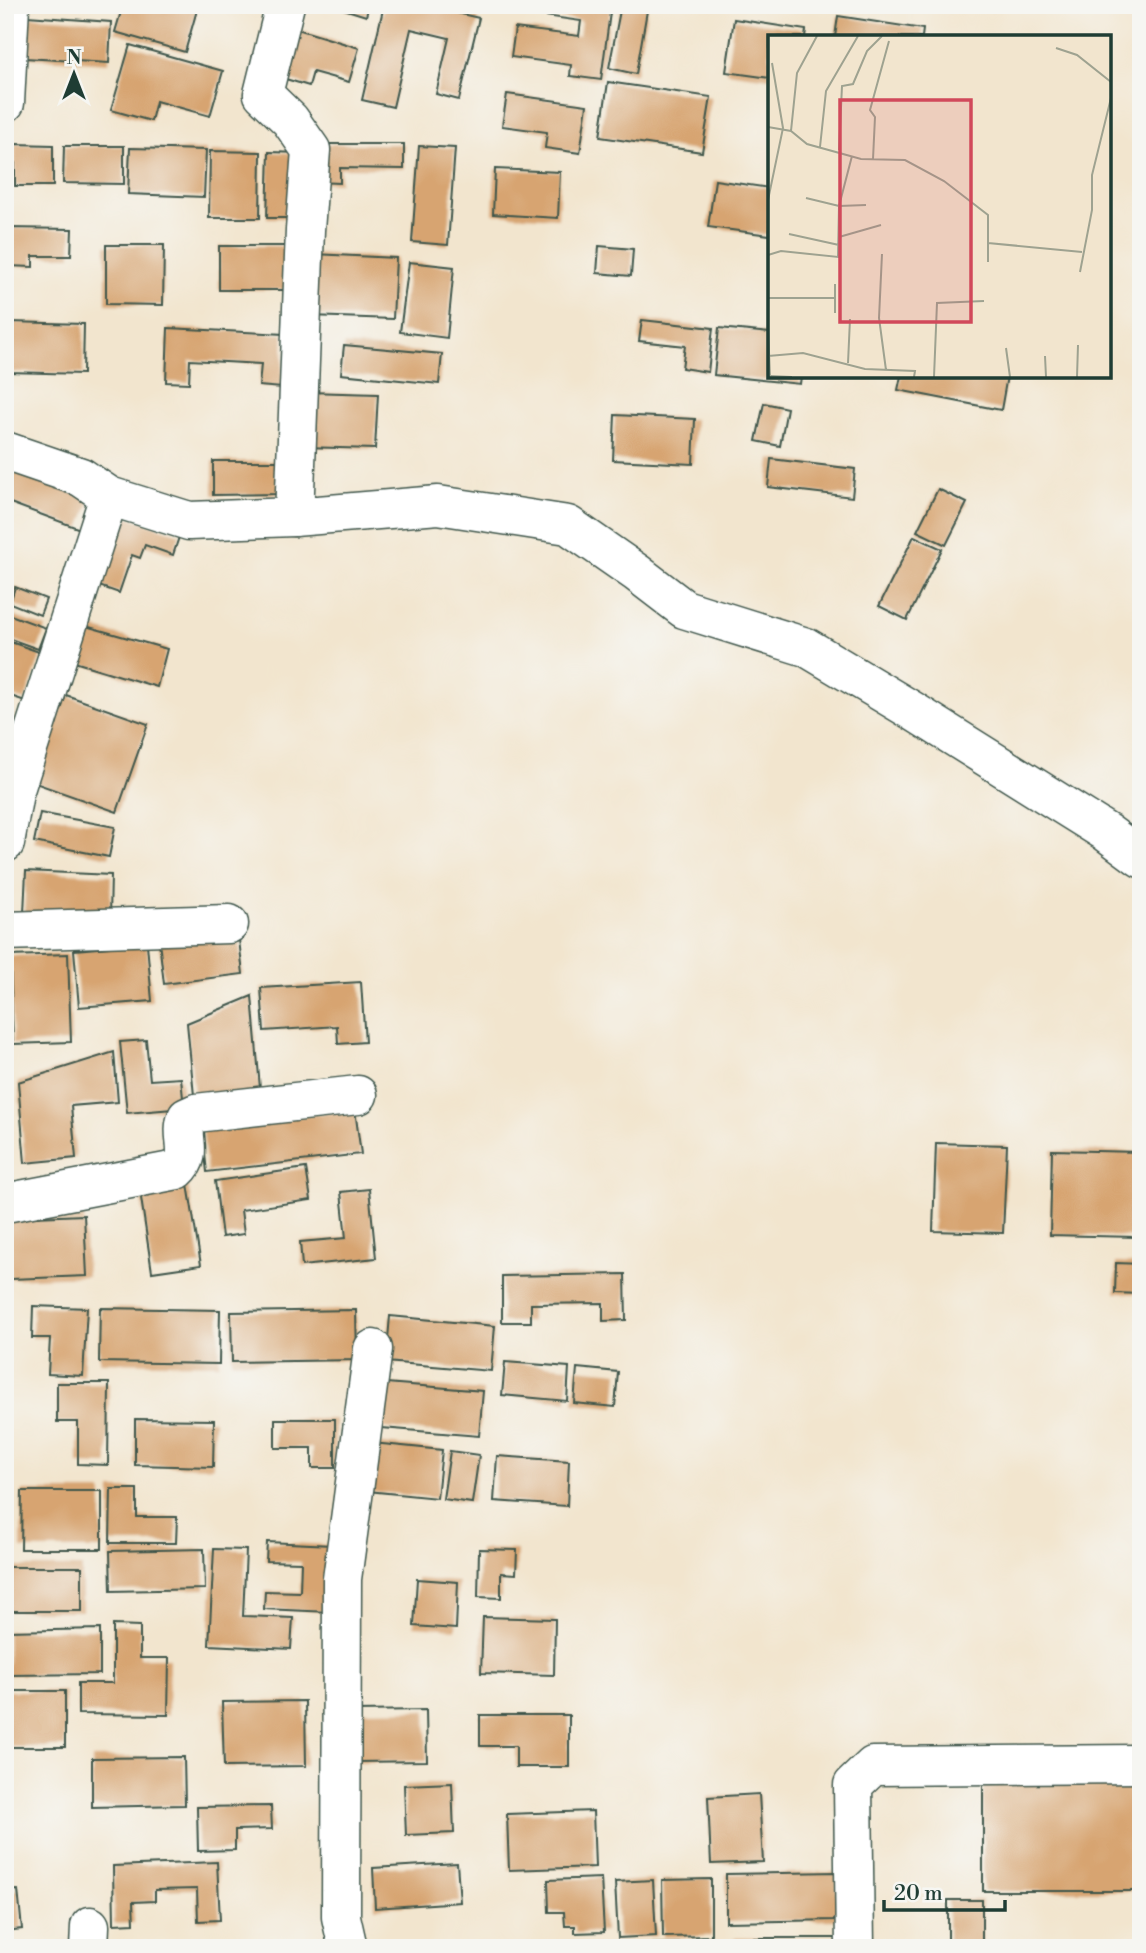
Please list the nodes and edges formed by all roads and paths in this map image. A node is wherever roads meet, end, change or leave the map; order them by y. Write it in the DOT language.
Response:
graph roads {
  1 [pos="10,5"];
  2 [pos="285,5"];
  3 [pos="5,103"];
  4 [pos="5,450"];
  5 [pos="109,496"];
  6 [pos="294,517"];
  7 [pos="5,843"];
  8 [pos="1141,858"];
  9 [pos="229,924"];
  10 [pos="5,931"];
  11 [pos="358,1095"];
  12 [pos="5,1203"];
  13 [pos="373,1349"];
  14 [pos="1141,1764"];
  15 [pos="348,1948"];
  16 [pos="855,1948"];
  1 -- 3 [label="street"];
  2 -- 6 [label="street"];
  4 -- 5 [label="street"];
  5 -- 6 [label="street"];
  5 -- 7 [label="street"];
  6 -- 8 [label="street"];
  9 -- 10 [label="street"];
  11 -- 12 [label="street"];
  13 -- 15 [label="street"];
  14 -- 16 [label="street"];
}
